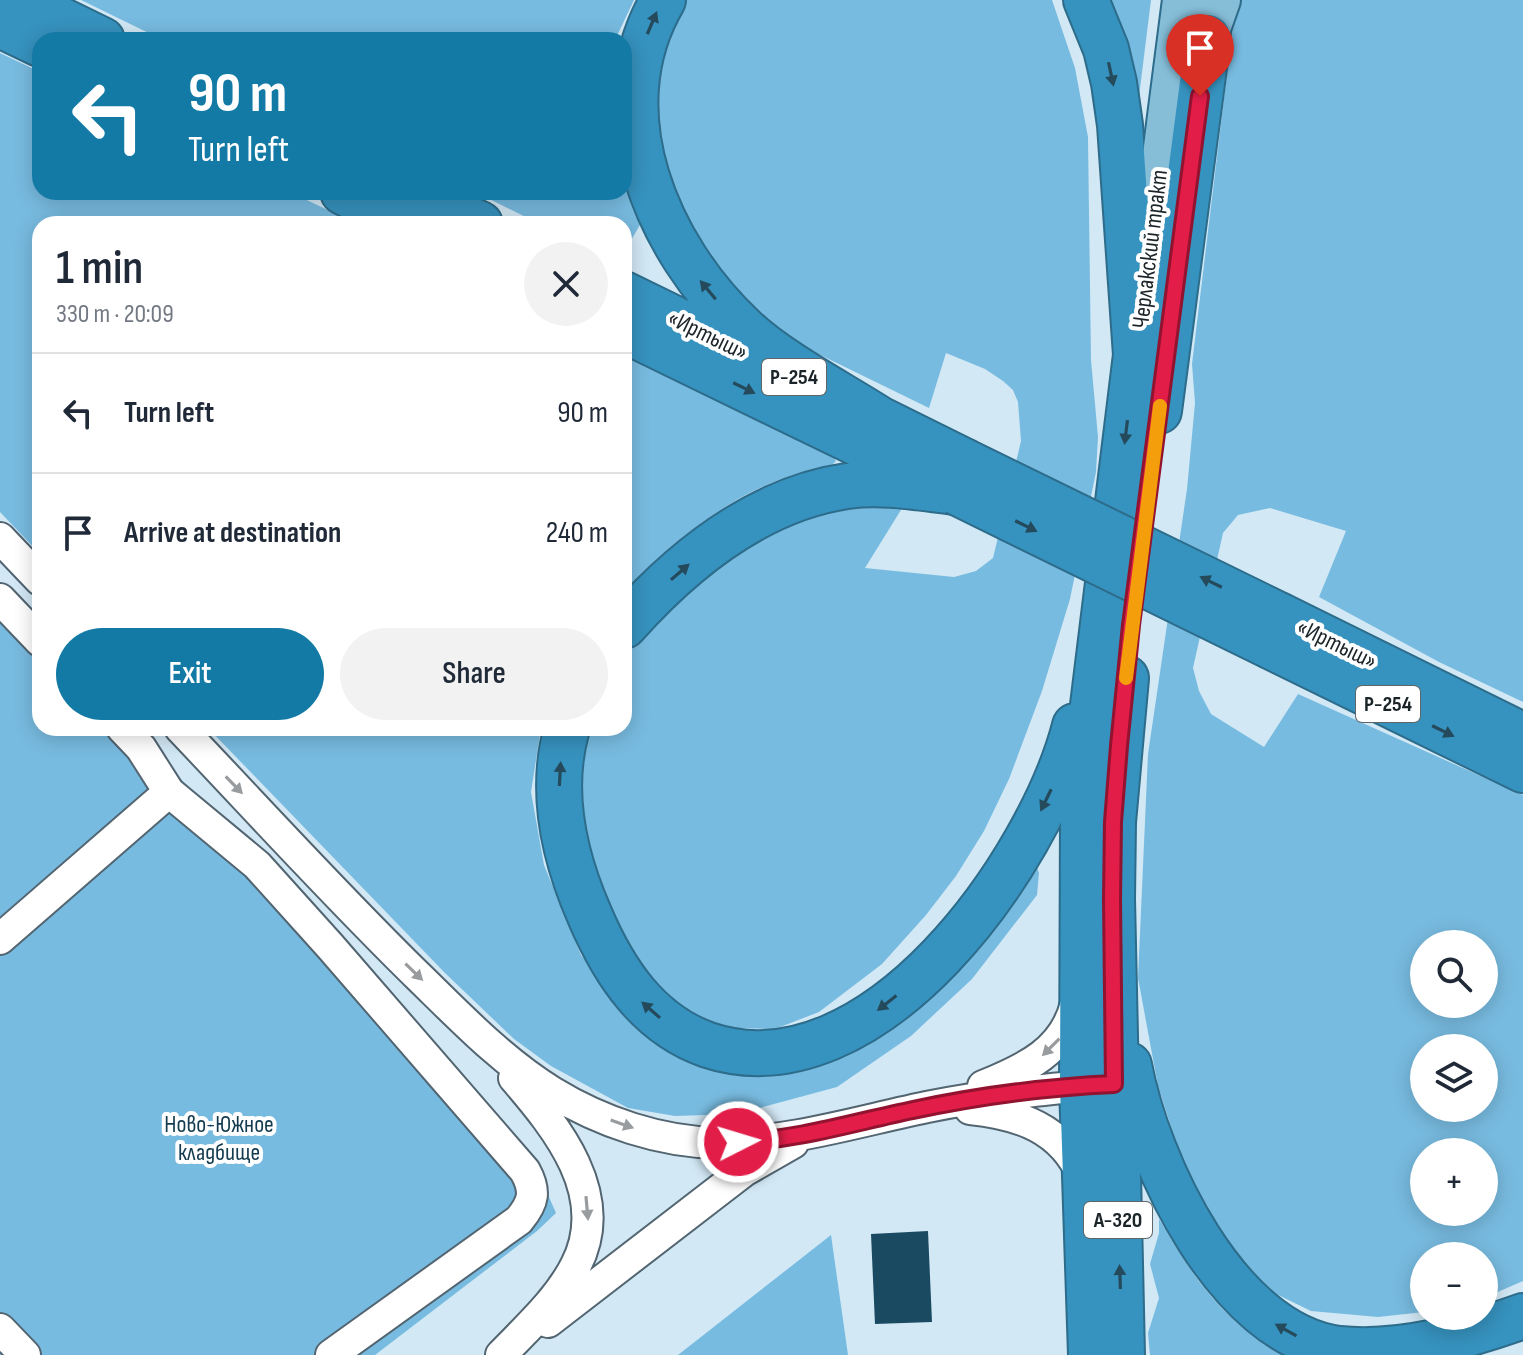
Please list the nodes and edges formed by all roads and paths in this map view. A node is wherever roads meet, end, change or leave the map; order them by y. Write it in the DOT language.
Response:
graph roads {
  1 [pos="20,0"];
  2 [pos="663,0"];
  3 [pos="1086,0"];
  4 [pos="1182,0"];
  5 [pos="1214,12"];
  6 [pos="0,25"];
  7 [pos="86,32"];
  8 [pos="32,40"];
  9 [pos="359,200"];
  10 [pos="430,200"];
  11 [pos="392,216"];
  12 [pos="464,216"];
  13 [pos="632,298"];
  14 [pos="632,333"];
  15 [pos="1136,355"];
  16 [pos="881,420"];
  17 [pos="960,476"];
  18 [pos="0,538"];
  19 [pos="32,572"];
  20 [pos="0,599"];
  21 [pos="632,618"];
  22 [pos="1102,619"];
  23 [pos="32,633"];
  24 [pos="130,736"];
  25 [pos="188,736"];
  26 [pos="565,736"];
  27 [pos="1514,748"];
  28 [pos="169,792"];
  29 [pos="0,939"];
  30 [pos="1098,979"];
  31 [pos="471,1028"];
  32 [pos="1098,1085"];
  33 [pos="937,1105"];
  34 [pos="813,1133"];
  35 [pos="1086,1183"];
  36 [pos="1523,1316"];
  37 [pos="0,1329"];
  38 [pos="25,1355"];
  39 [pos="331,1355"];
  40 [pos="504,1355"];
  41 [pos="1091,1355"];
  42 [pos="1122,1355"];
  1 -- 7 [label="highway"];
  16 -- 2 [label="highway, one-way"];
  3 -- 15 [label="highway, one-way"];
  4 -- 15 [label="main road, Черлакский тракт"];
  5 -- 30 [label="highway"];
  6 -- 8 [label="highway"];
  9 -- 11 [label="highway"];
  10 -- 12 [label="highway"];
  13 -- 16 [label="highway, «Иртыш» / Р-254"];
  14 -- 17 [label="highway, «Иртыш» / Р-254, one-way"];
  15 -- 22 [label="highway, one-way"];
  16 -- 17 [label="highway, «Иртыш» / Р-254"];
  21 -- 17 [label="highway, one-way"];
  17 -- 27 [label="highway, «Иртыш» / Р-254, bridge"];
  18 -- 19 [label="street"];
  20 -- 23 [label="street"];
  22 -- 26 [label="highway, one-way"];
  22 -- 30 [label="highway"];
  24 -- 28 [label="street"];
  25 -- 31 [label="street, one-way"];
  28 -- 29 [label="street"];
  28 -- 39 [label="street"];
  30 -- 32 [label="highway, А-320"];
  30 -- 33 [label="street, one-way"];
  36 -- 30 [label="highway, one-way"];
  31 -- 34 [label="street, one-way"];
  31 -- 40 [label="street, one-way"];
  32 -- 33 [label="street"];
  32 -- 35 [label="highway, А-320"];
  42 -- 32 [label="highway, А-320, one-way"];
  33 -- 34 [label="street"];
  33 -- 35 [label="street"];
  34 -- 40 [label="street"];
  35 -- 41 [label="highway, А-320"];
  37 -- 38 [label="street"];
}
